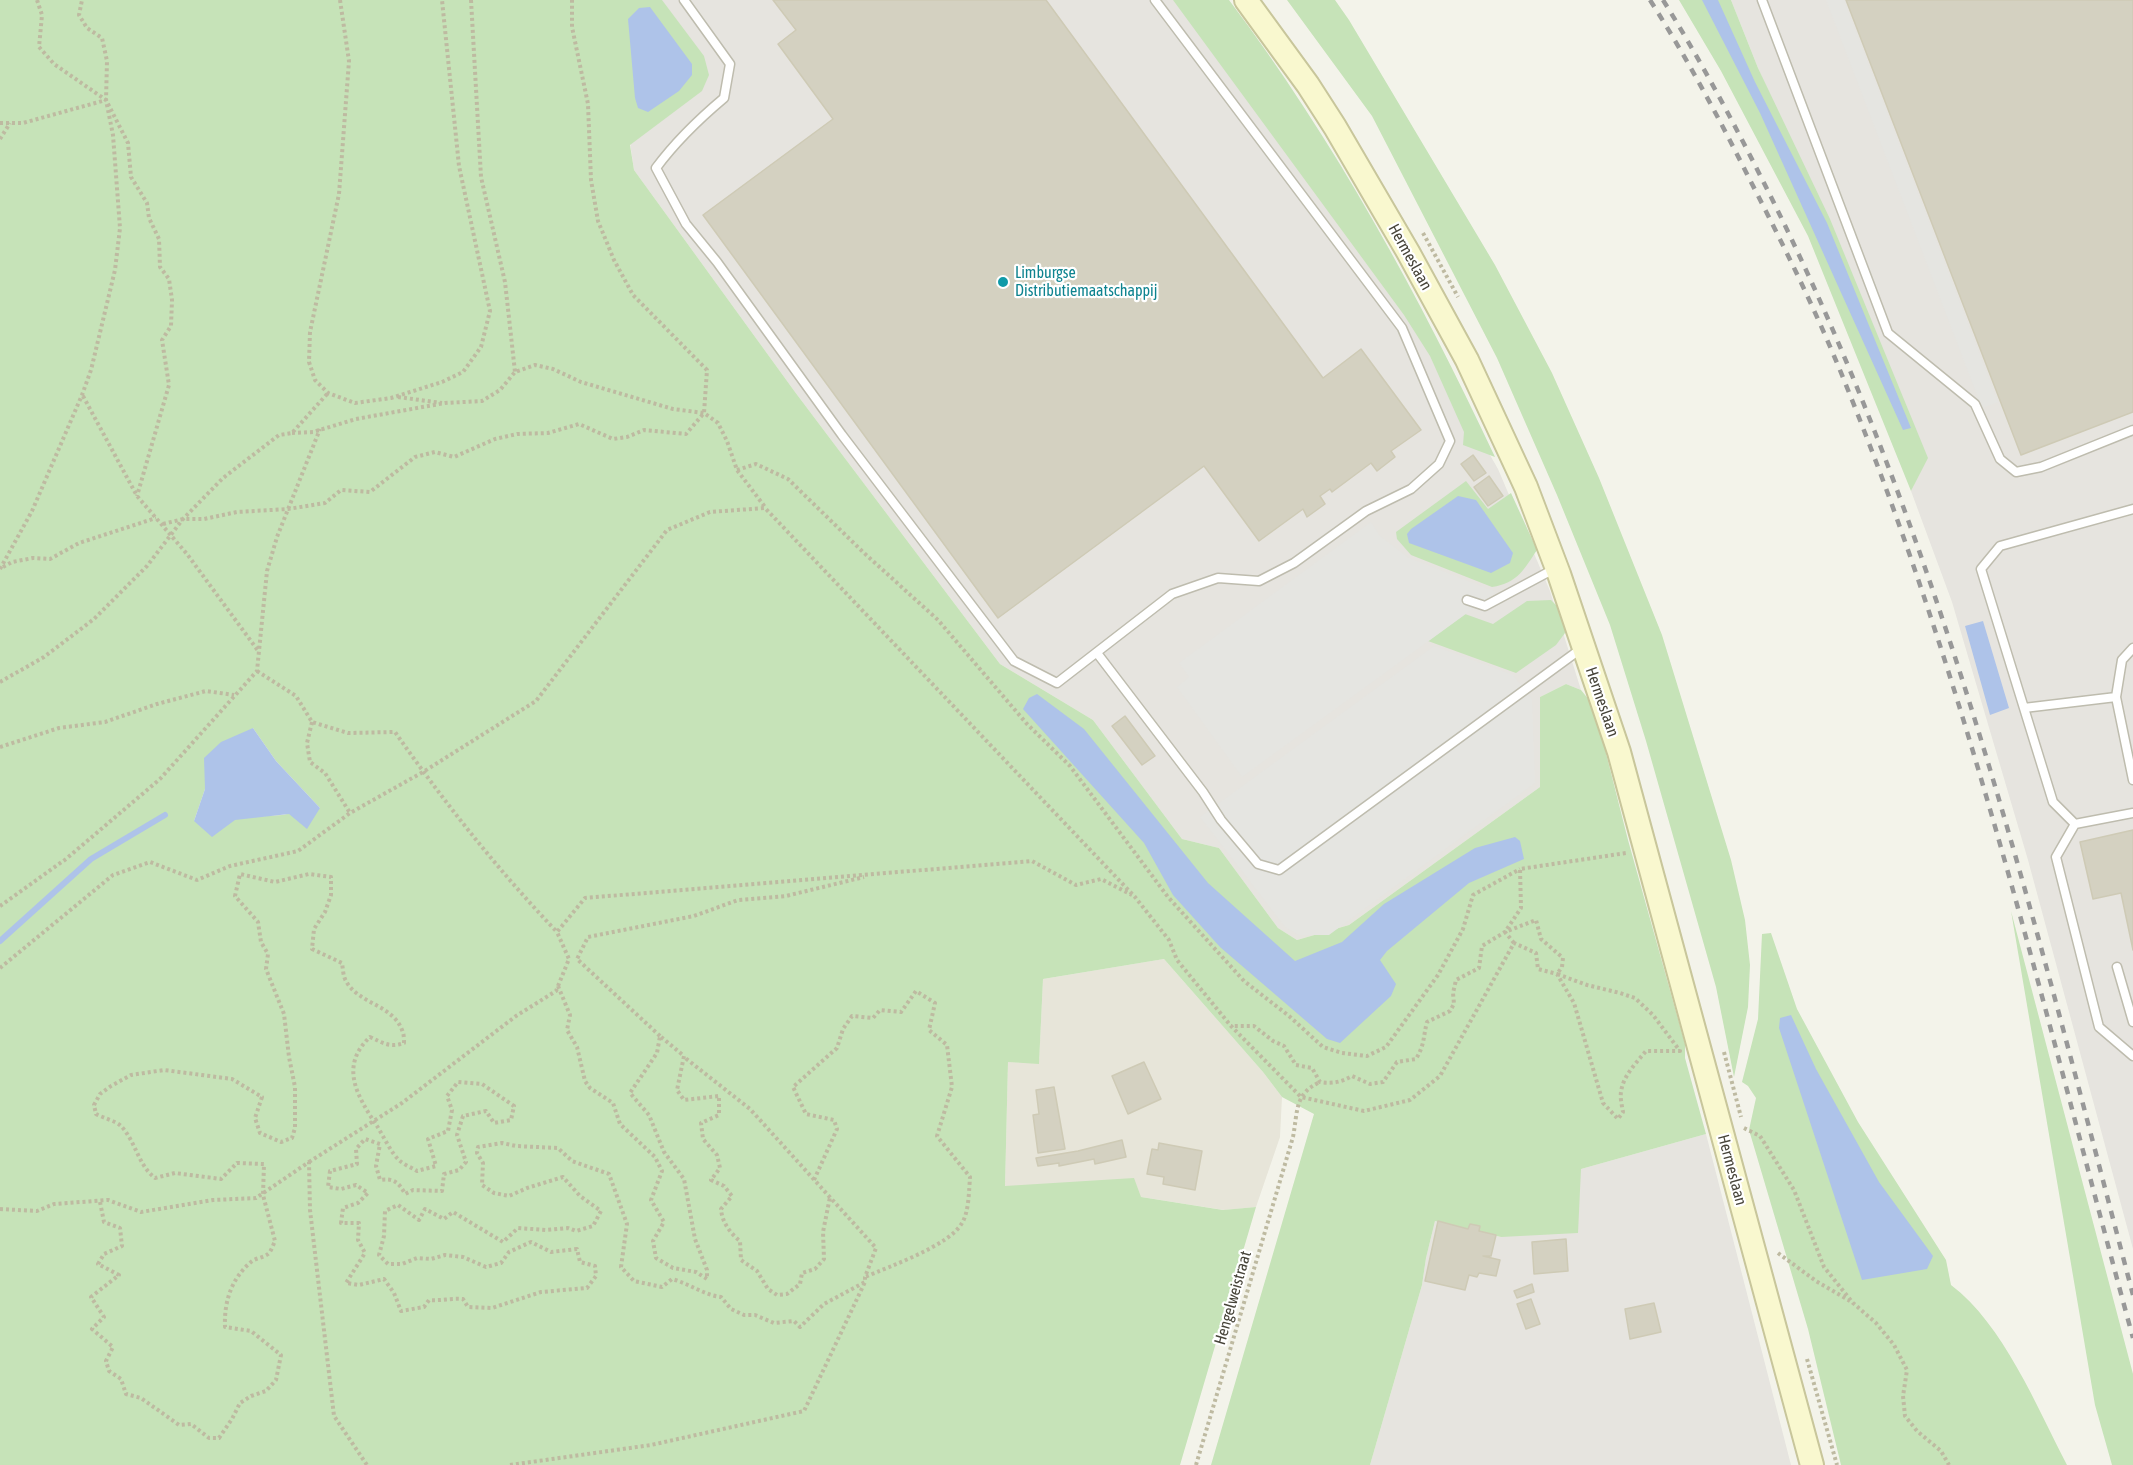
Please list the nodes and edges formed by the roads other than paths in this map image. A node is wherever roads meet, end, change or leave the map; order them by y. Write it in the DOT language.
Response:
graph roads {
  1 [pos="684,0"];
  2 [pos="1155,0"];
  3 [pos="1246,0"];
  4 [pos="1762,0"];
  5 [pos="2133,430"];
  6 [pos="2133,509"];
  7 [pos="1557,567"];
  8 [pos="1467,600"];
  9 [pos="1584,647"];
  10 [pos="2133,648"];
  11 [pos="1097,653"];
  12 [pos="2116,697"];
  13 [pos="2024,708"];
  14 [pos="2133,780"];
  15 [pos="2133,813"];
  16 [pos="2076,824"];
  17 [pos="2117,967"];
  18 [pos="2133,1022"];
  19 [pos="2133,1056"];
  20 [pos="1812,1465"];
  1 -- 11 [label="lane"];
  2 -- 11 [label="lane"];
  3 -- 7 [label="street, Hermeslaan"];
  4 -- 5 [label="lane"];
  6 -- 13 [label="lane"];
  7 -- 8 [label="lane"];
  7 -- 9 [label="street, Hermeslaan"];
  9 -- 11 [label="lane"];
  9 -- 20 [label="street, Hermeslaan"];
  10 -- 12 [label="lane"];
  12 -- 13 [label="lane"];
  12 -- 14 [label="lane"];
  13 -- 16 [label="lane"];
  15 -- 16 [label="lane"];
  16 -- 19 [label="lane"];
  17 -- 18 [label="lane"];
}
